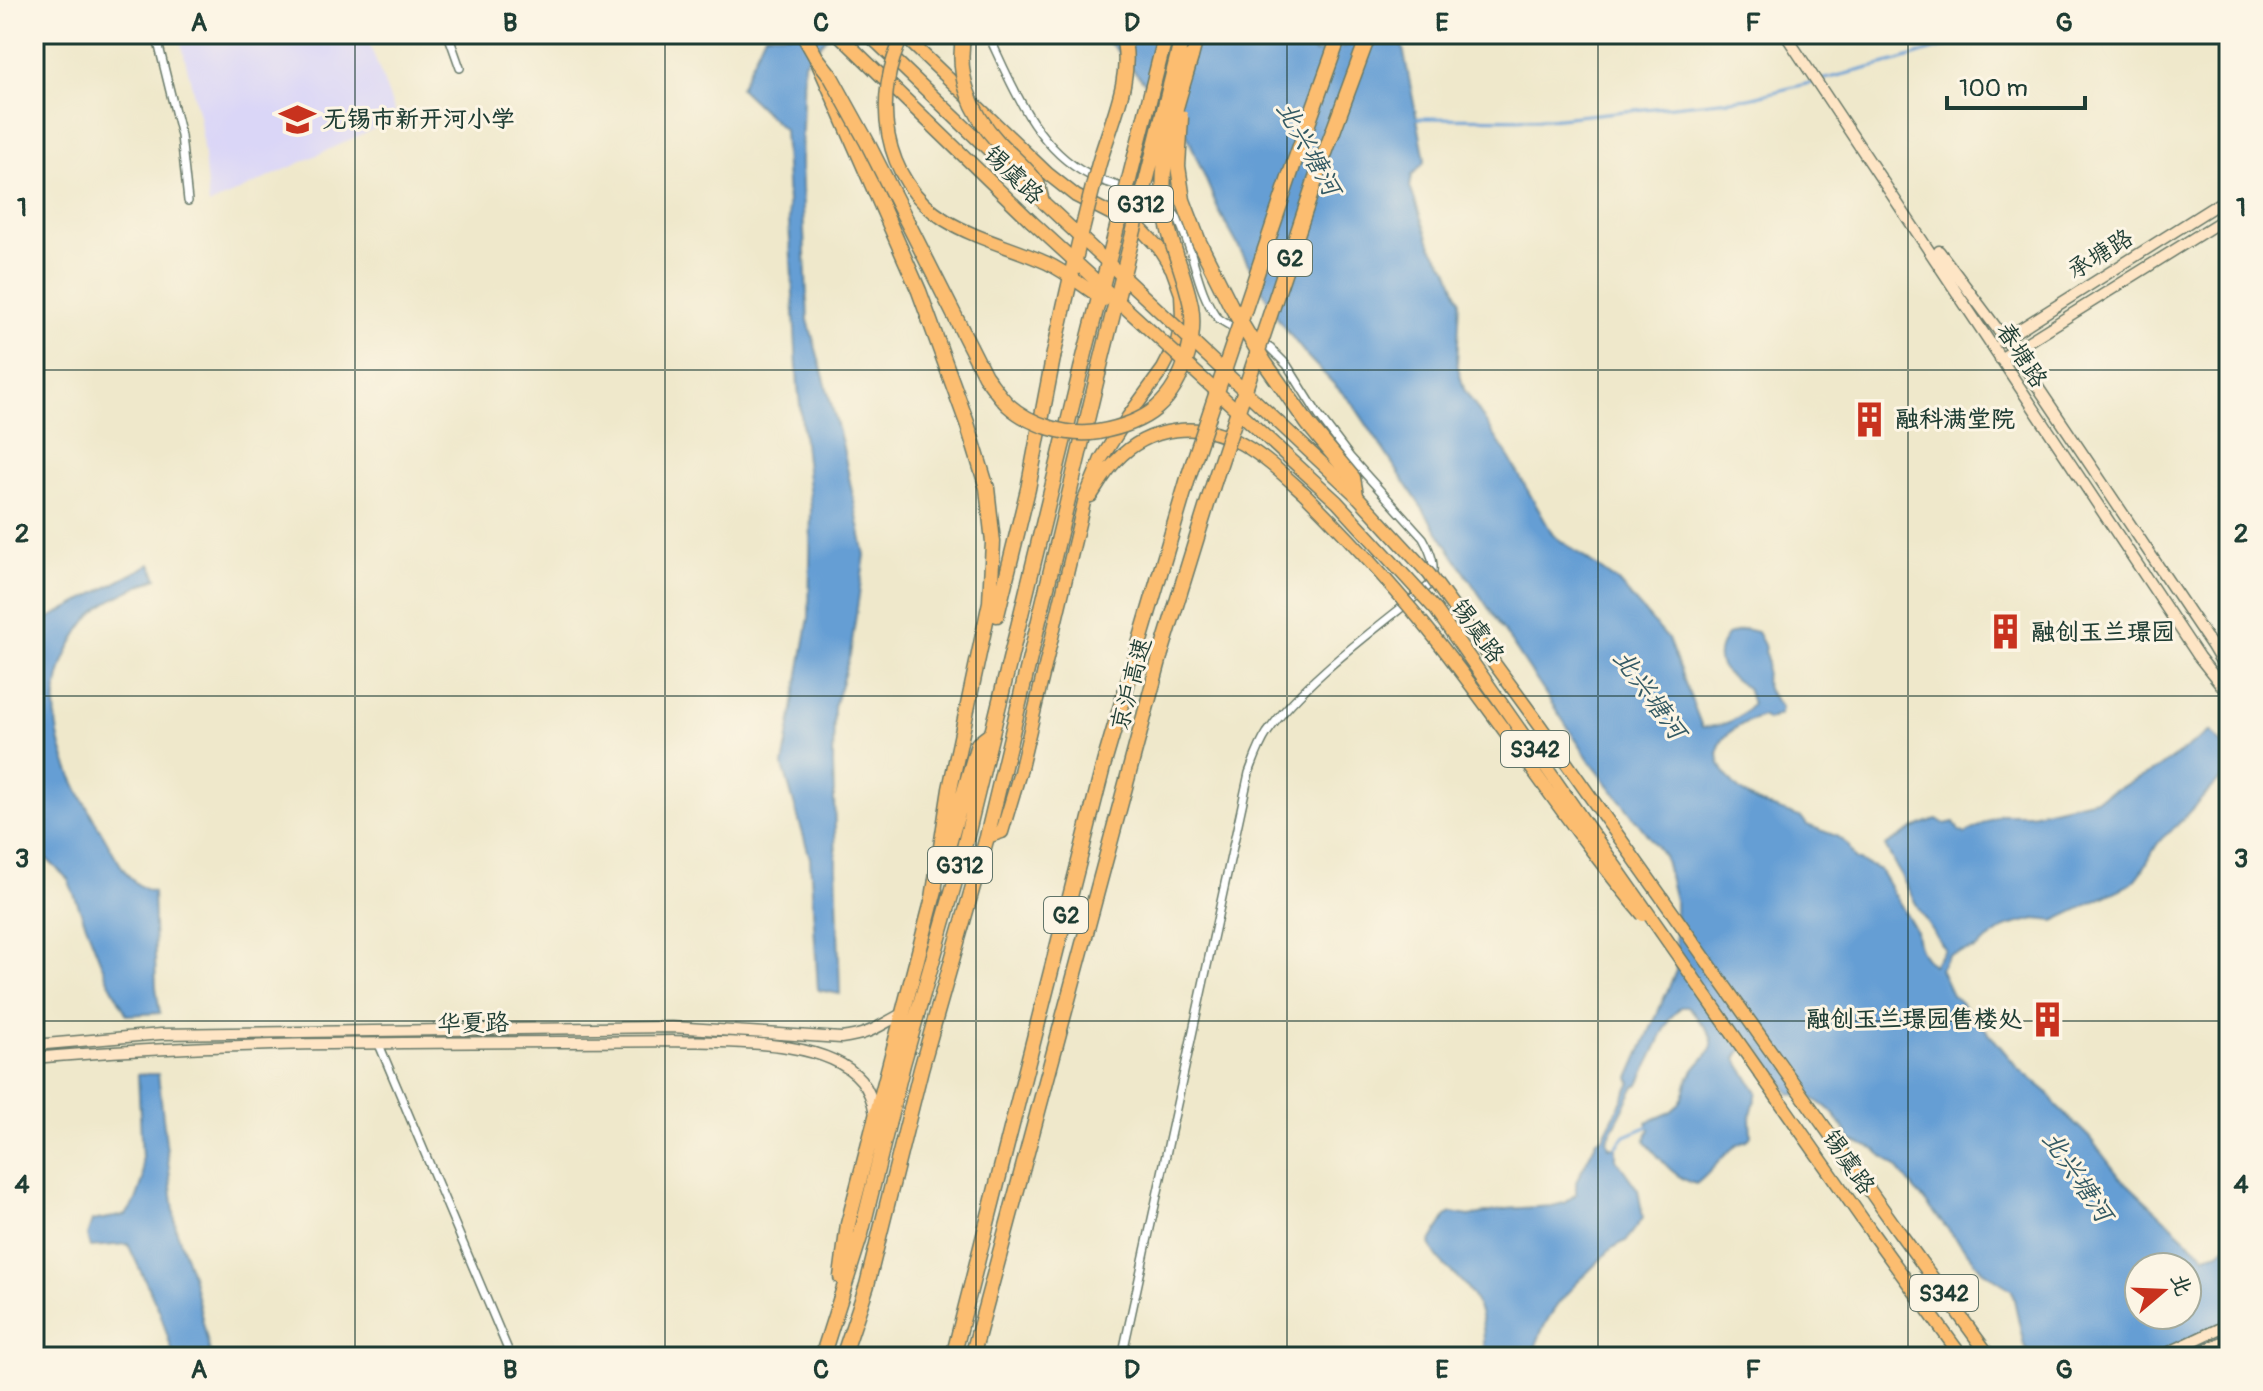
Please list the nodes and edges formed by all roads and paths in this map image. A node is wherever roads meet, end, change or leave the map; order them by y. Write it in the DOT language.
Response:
graph roads {
  1 [pos="156,34"];
  2 [pos="448,34"];
  3 [pos="803,34"];
  4 [pos="838,34"];
  5 [pos="868,34"];
  6 [pos="903,34"];
  7 [pos="964,34"];
  8 [pos="988,34"];
  9 [pos="1122,34"];
  10 [pos="1166,34"];
  11 [pos="1183,34"];
  12 [pos="1197,34"];
  13 [pos="1340,34"];
  14 [pos="1369,34"];
  15 [pos="1785,34"];
  16 [pos="1792,34"];
  17 [pos="816,57"];
  18 [pos="1191,57"];
  19 [pos="460,68"];
  20 [pos="1812,69"];
  21 [pos="1831,96"];
  22 [pos="2229,197"];
  23 [pos="188,201"];
  24 [pos="1042,201"];
  25 [pos="2229,216"];
  26 [pos="1134,318"];
  27 [pos="2004,339"];
  28 [pos="1993,346"];
  29 [pos="2013,350"];
  30 [pos="2000,359"];
  31 [pos="1356,495"];
  32 [pos="1083,509"];
  33 [pos="2229,675"];
  34 [pos="2229,695"];
  35 [pos="967,716"];
  36 [pos="991,734"];
  37 [pos="987,837"];
  38 [pos="933,898"];
  39 [pos="1698,983"];
  40 [pos="902,1014"];
  41 [pos="378,1032"];
  42 [pos="34,1045"];
  43 [pos="379,1045"];
  44 [pos="34,1058"];
  45 [pos="876,1120"];
  46 [pos="836,1314"];
  47 [pos="2229,1324"];
  48 [pos="2229,1339"];
  49 [pos="511,1357"];
  50 [pos="822,1357"];
  51 [pos="843,1357"];
  52 [pos="953,1357"];
  53 [pos="972,1357"];
  54 [pos="1122,1357"];
  55 [pos="1962,1357"];
  56 [pos="1990,1357"];
  57 [pos="2159,1357"];
  58 [pos="2190,1357"];
  1 -- 23 [label="street"];
  2 -- 19 [label="street"];
  3 -- 17 [label="highway"];
  4 -- 26 [label="main road, 锡虞路, bridge"];
  5 -- 24 [label="main road, 锡虞路, bridge"];
  6 -- 26 [label="main road, bridge"];
  6 -- 32 [label="main road"];
  7 -- 24 [label="highway, bridge"];
  8 -- 54 [label="street"];
  9 -- 35 [label="highway, bridge"];
  10 -- 36 [label="highway, G312, bridge"];
  11 -- 37 [label="highway, G312, bridge"];
  12 -- 18 [label="highway"];
  13 -- 52 [label="highway, 京沪高速 / G2, bridge"];
  14 -- 53 [label="highway, 京沪高速 / G2, bridge"];
  15 -- 20 [label="street, 春塘路"];
  16 -- 20 [label="street, 春塘路"];
  17 -- 18 [label="highway, bridge"];
  17 -- 35 [label="highway"];
  18 -- 31 [label="highway, bridge"];
  20 -- 21 [label="street, 春塘路"];
  21 -- 27 [label="street, 春塘路"];
  21 -- 28 [label="street, 春塘路"];
  22 -- 27 [label="street, 承塘路"];
  24 -- 31 [label="main road, 锡虞路, bridge"];
  25 -- 29 [label="street, 承塘路"];
  26 -- 39 [label="main road, 锡虞路 / S342, bridge"];
  27 -- 28 [label="street, 承塘路"];
  27 -- 29 [label="street, 春塘路"];
  28 -- 30 [label="street, 春塘路"];
  29 -- 30 [label="street, 承塘路"];
  29 -- 33 [label="street, 春塘路"];
  30 -- 34 [label="street, 春塘路"];
  31 -- 56 [label="main road, 锡虞路 / S342, bridge"];
  32 -- 37 [label="main road"];
  32 -- 39 [label="main road, bridge"];
  35 -- 38 [label="highway"];
  36 -- 38 [label="highway"];
  36 -- 46 [label="highway, G312"];
  37 -- 51 [label="highway, G312"];
  38 -- 40 [label="highway"];
  39 -- 55 [label="main road, 锡虞路 / S342, bridge"];
  40 -- 41 [label="street, 华夏路"];
  40 -- 45 [label="highway"];
  41 -- 42 [label="street, 华夏路"];
  41 -- 43 [label="street"];
  43 -- 44 [label="street, 华夏路"];
  43 -- 45 [label="street, 华夏路"];
  43 -- 49 [label="street"];
  45 -- 46 [label="highway"];
  46 -- 50 [label="highway, G312"];
  47 -- 57 [label="street"];
  48 -- 58 [label="street"];
}
